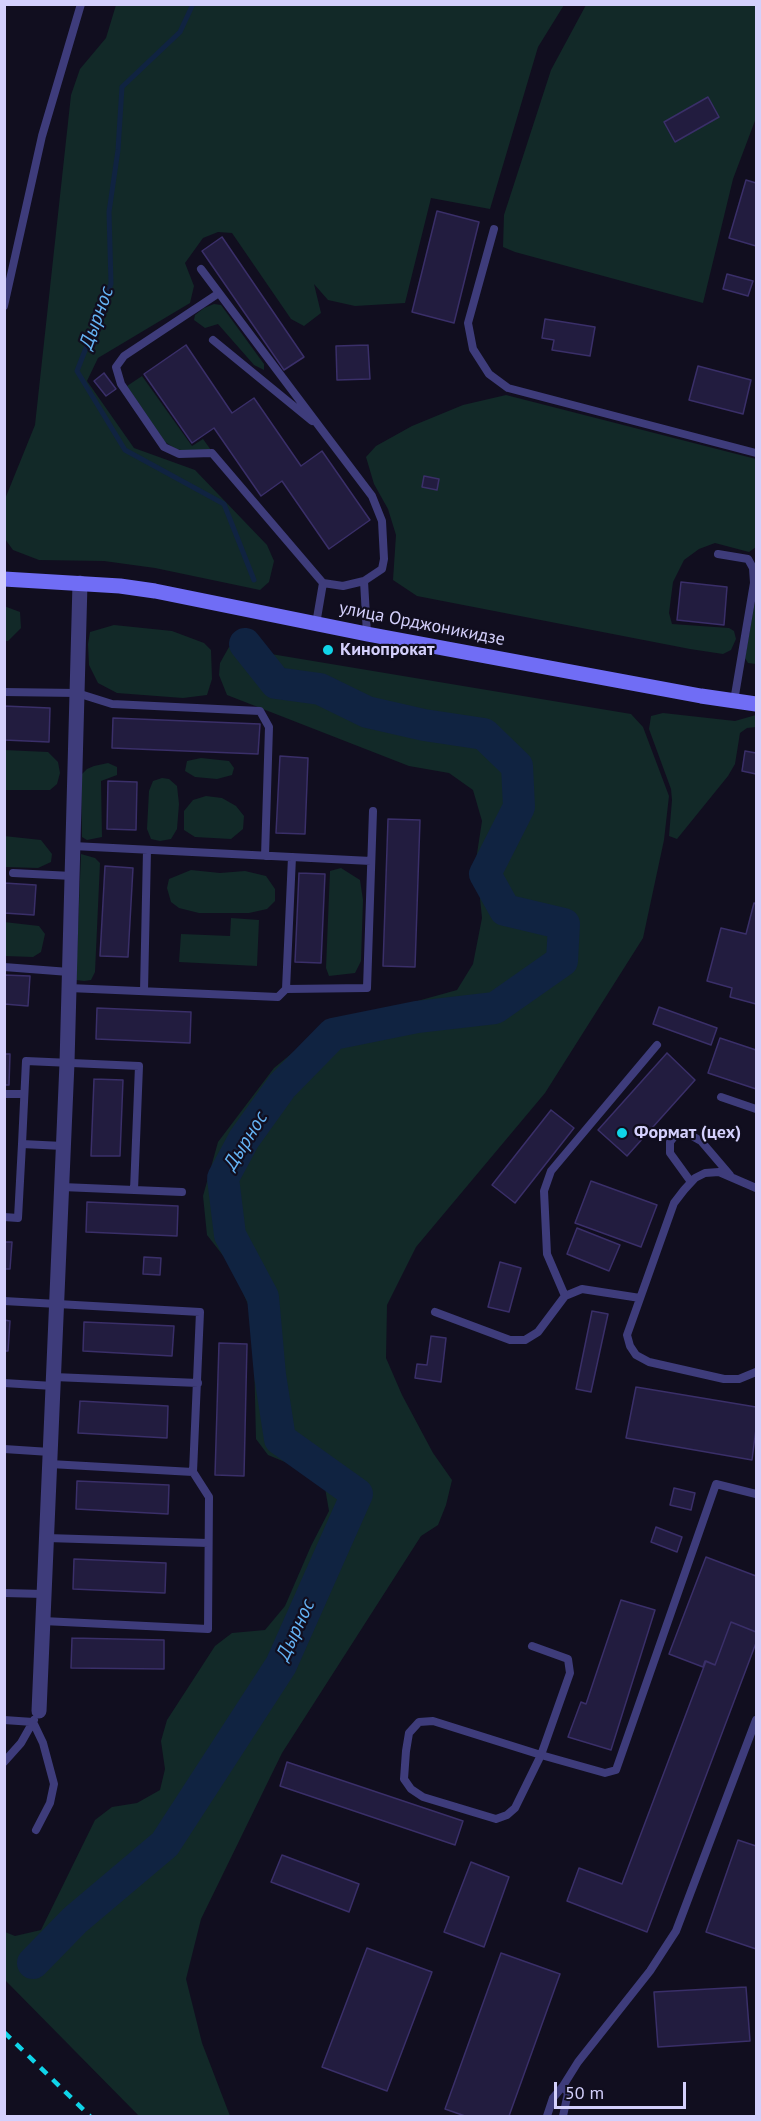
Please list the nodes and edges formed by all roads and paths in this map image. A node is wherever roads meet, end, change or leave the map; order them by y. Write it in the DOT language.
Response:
graph roads {
  1 [pos="81,4"];
  2 [pos="494,229"];
  3 [pos="201,269"];
  4 [pos="219,293"];
  5 [pos="4,306"];
  6 [pos="213,340"];
  7 [pos="322,430"];
  8 [pos="756,453"];
  9 [pos="718,554"];
  10 [pos="4,579"];
  11 [pos="364,581"];
  12 [pos="80,583"];
  13 [pos="323,584"];
  14 [pos="316,624"];
  15 [pos="367,634"];
  16 [pos="4,692"];
  17 [pos="77,693"];
  18 [pos="734,701"];
  19 [pos="756,704"];
  20 [pos="373,811"];
  21 [pos="73,846"];
  22 [pos="147,850"];
  23 [pos="265,856"];
  24 [pos="292,857"];
  25 [pos="371,861"];
  26 [pos="13,873"];
  27 [pos="72,876"];
  28 [pos="4,967"];
  29 [pos="69,972"];
  30 [pos="69,988"];
  31 [pos="286,989"];
  32 [pos="144,991"];
  33 [pos="657,1045"];
  34 [pos="67,1063"];
  35 [pos="4,1094"];
  36 [pos="24,1094"];
  37 [pos="721,1097"];
  38 [pos="756,1109"];
  39 [pos="22,1144"];
  40 [pos="63,1146"];
  41 [pos="730,1175"];
  42 [pos="691,1182"];
  43 [pos="62,1187"];
  44 [pos="756,1188"];
  45 [pos="134,1190"];
  46 [pos="182,1192"];
  47 [pos="4,1217"];
  48 [pos="565,1296"];
  49 [pos="640,1298"];
  50 [pos="4,1301"];
  51 [pos="57,1305"];
  52 [pos="435,1312"];
  53 [pos="756,1372"];
  54 [pos="53,1381"];
  55 [pos="4,1383"];
  56 [pos="198,1383"];
  57 [pos="4,1449"];
  58 [pos="50,1458"];
  59 [pos="193,1473"];
  60 [pos="756,1494"];
  61 [pos="47,1538"];
  62 [pos="208,1543"];
  63 [pos="4,1593"];
  64 [pos="44,1594"];
  65 [pos="43,1621"];
  66 [pos="532,1646"];
  67 [pos="36,1717"];
  68 [pos="4,1720"];
  69 [pos="756,1720"];
  70 [pos="541,1755"];
  71 [pos="4,1762"];
  72 [pos="36,1830"];
  73 [pos="563,2086"];
  74 [pos="547,2116"];
  75 [pos="563,2116"];
  1 -- 5 [label="lane"];
  2 -- 8 [label="lane"];
  3 -- 4 [label="lane"];
  4 -- 7 [label="lane"];
  4 -- 13 [label="lane"];
  6 -- 7 [label="lane"];
  7 -- 11 [label="lane"];
  9 -- 18 [label="lane"];
  10 -- 12 [label="main road, улица Орджоникидзе"];
  11 -- 13 [label="lane"];
  11 -- 15 [label="lane"];
  12 -- 14 [label="main road, улица Орджоникидзе"];
  12 -- 17 [label="street"];
  13 -- 14 [label="lane"];
  14 -- 15 [label="main road, улица Орджоникидзе"];
  15 -- 18 [label="main road, улица Орджоникидзе"];
  16 -- 17 [label="lane"];
  17 -- 21 [label="street"];
  17 -- 23 [label="lane"];
  18 -- 19 [label="main road, улица Орджоникидзе"];
  20 -- 25 [label="lane"];
  21 -- 22 [label="lane"];
  21 -- 27 [label="street"];
  22 -- 23 [label="lane"];
  22 -- 32 [label="lane"];
  23 -- 24 [label="lane"];
  24 -- 25 [label="lane"];
  24 -- 31 [label="lane"];
  25 -- 31 [label="lane"];
  26 -- 27 [label="lane"];
  27 -- 29 [label="street"];
  28 -- 29 [label="lane"];
  29 -- 30 [label="street"];
  30 -- 32 [label="lane"];
  30 -- 34 [label="street"];
  31 -- 32 [label="lane"];
  33 -- 48 [label="lane"];
  34 -- 36 [label="lane"];
  34 -- 40 [label="street"];
  34 -- 45 [label="lane"];
  35 -- 36 [label="lane"];
  36 -- 39 [label="lane"];
  37 -- 38 [label="lane"];
  39 -- 40 [label="lane"];
  39 -- 47 [label="lane"];
  40 -- 43 [label="street"];
  41 -- 42 [label="lane"];
  41 -- 42 [label="lane"];
  41 -- 44 [label="lane"];
  42 -- 49 [label="lane"];
  43 -- 45 [label="lane"];
  43 -- 51 [label="street"];
  45 -- 46 [label="lane"];
  48 -- 49 [label="lane"];
  48 -- 52 [label="lane"];
  49 -- 53 [label="lane"];
  50 -- 51 [label="lane"];
  51 -- 54 [label="street"];
  51 -- 56 [label="lane"];
  54 -- 55 [label="lane"];
  54 -- 56 [label="lane"];
  54 -- 58 [label="street"];
  56 -- 59 [label="lane"];
  57 -- 58 [label="lane"];
  58 -- 59 [label="lane"];
  58 -- 61 [label="street"];
  59 -- 62 [label="lane"];
  60 -- 70 [label="lane"];
  61 -- 62 [label="lane"];
  61 -- 64 [label="street"];
  62 -- 65 [label="lane"];
  63 -- 64 [label="lane"];
  64 -- 65 [label="street"];
  65 -- 67 [label="street"];
  66 -- 70 [label="lane"];
  67 -- 68 [label="lane"];
  67 -- 71 [label="lane"];
  67 -- 72 [label="lane"];
  69 -- 73 [label="lane"];
  70 -- 70 [label="lane"];
  73 -- 74 [label="lane"];
  73 -- 75 [label="lane"];
}
